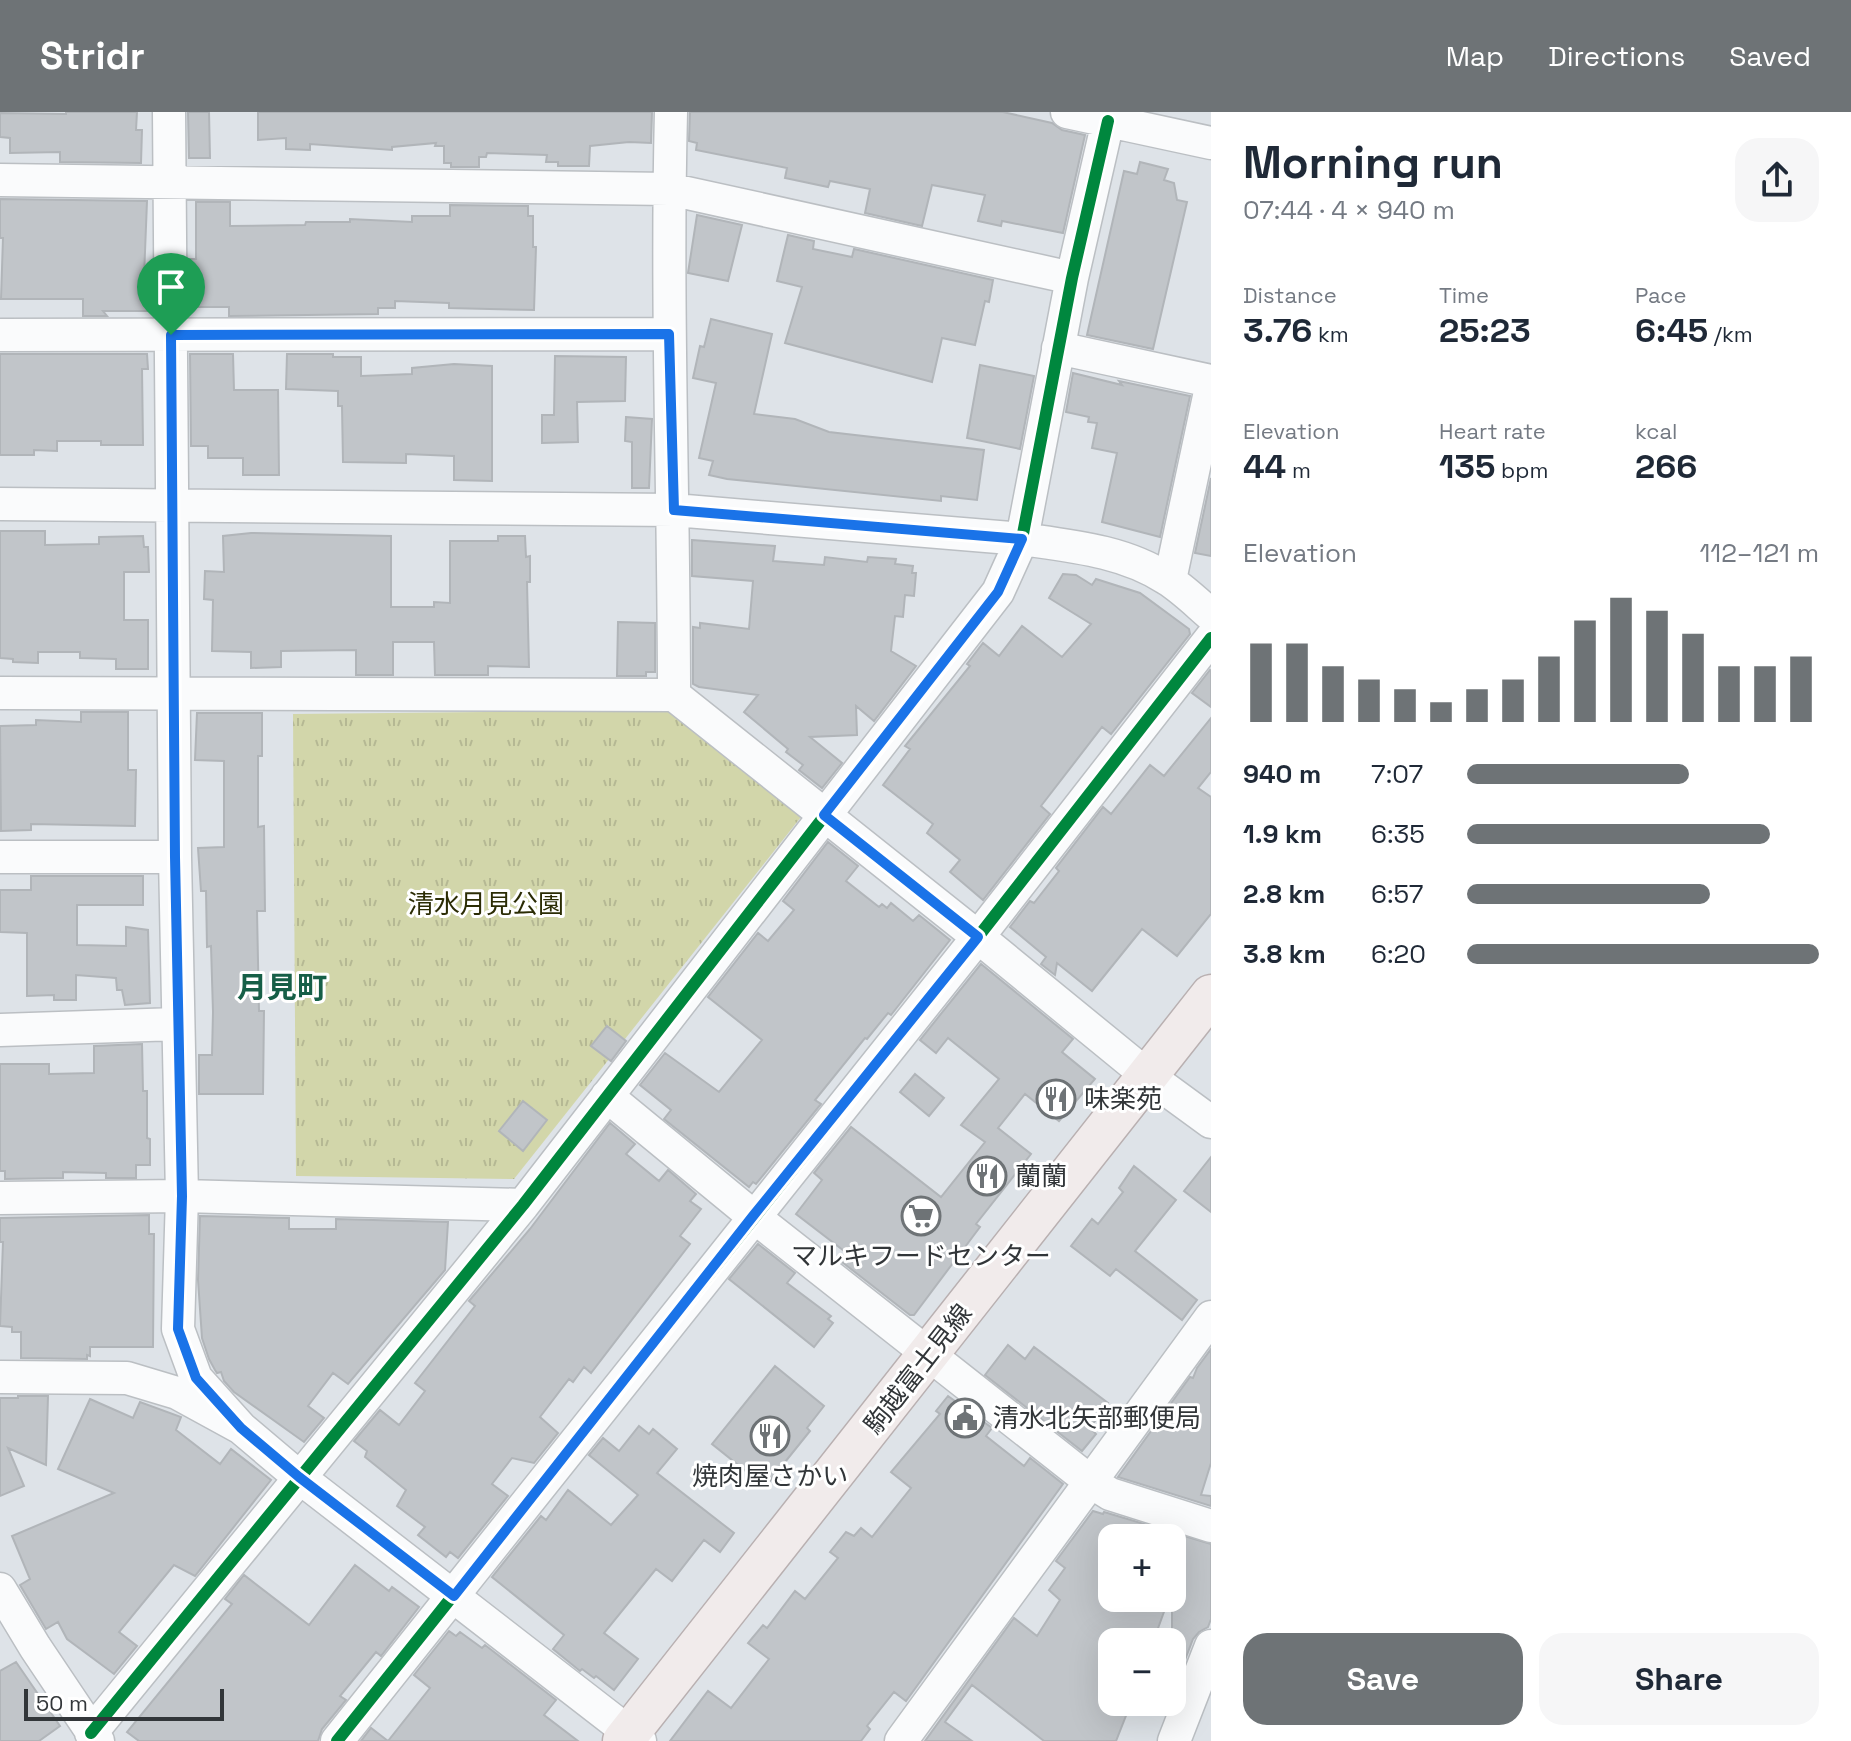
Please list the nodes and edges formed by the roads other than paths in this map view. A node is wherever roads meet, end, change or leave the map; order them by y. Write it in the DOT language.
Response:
graph roads {
  1 [pos="169,112"];
  2 [pos="671,112"];
  3 [pos="1067,112"];
  4 [pos="1108,121"];
  5 [pos="1211,143"];
  6 [pos="0,180"];
  7 [pos="170,180"];
  8 [pos="669,189"];
  9 [pos="1072,278"];
  10 [pos="669,334"];
  11 [pos="0,335"];
  12 [pos="171,335"];
  13 [pos="1058,348"];
  14 [pos="1211,381"];
  15 [pos="1211,387"];
  16 [pos="0,504"];
  17 [pos="172,504"];
  18 [pos="674,510"];
  19 [pos="1022,539"];
  20 [pos="1170,580"];
  21 [pos="1211,615"];
  22 [pos="1211,638"];
  23 [pos="0,693"];
  24 [pos="173,693"];
  25 [pos="674,695"];
  26 [pos="824,815"];
  27 [pos="0,857"];
  28 [pos="175,857"];
  29 [pos="978,937"];
  30 [pos="1211,995"];
  31 [pos="177,1024"];
  32 [pos="0,1030"];
  33 [pos="1148,1076"];
  34 [pos="607,1096"];
  35 [pos="1211,1122"];
  36 [pos="182,1196"];
  37 [pos="0,1198"];
  38 [pos="523,1205"];
  39 [pos="753,1216"];
  40 [pos="1211,1317"];
  41 [pos="929,1355"];
  42 [pos="0,1377"];
  43 [pos="241,1428"];
  44 [pos="299,1477"];
  45 [pos="1091,1482"];
  46 [pos="1211,1526"];
  47 [pos="0,1589"];
  48 [pos="454,1596"];
  49 [pos="1211,1646"];
  50 [pos="95,1737"];
  51 [pos="631,1738"];
  52 [pos="337,1741"];
  53 [pos="901,1741"];
  54 [pos="1174,1741"];
  1 -- 7 [label="street"];
  2 -- 8 [label="street"];
  3 -- 4 [label="street"];
  4 -- 5 [label="street"];
  4 -- 9 [label="street"];
  6 -- 7 [label="street"];
  7 -- 8 [label="street"];
  7 -- 12 [label="street"];
  8 -- 9 [label="street"];
  8 -- 10 [label="street"];
  9 -- 13 [label="street"];
  10 -- 12 [label="street"];
  10 -- 18 [label="street"];
  11 -- 12 [label="street"];
  12 -- 17 [label="street"];
  13 -- 14 [label="street"];
  13 -- 19 [label="street"];
  15 -- 20 [label="street"];
  16 -- 17 [label="street"];
  17 -- 18 [label="street"];
  17 -- 24 [label="street"];
  18 -- 19 [label="street"];
  18 -- 25 [label="street"];
  19 -- 20 [label="street"];
  19 -- 26 [label="street"];
  20 -- 21 [label="street"];
  22 -- 29 [label="street"];
  23 -- 24 [label="street"];
  24 -- 25 [label="street"];
  24 -- 28 [label="street"];
  25 -- 26 [label="street"];
  26 -- 29 [label="street"];
  26 -- 34 [label="street"];
  27 -- 28 [label="street"];
  28 -- 31 [label="street"];
  29 -- 33 [label="street"];
  29 -- 39 [label="street"];
  30 -- 33 [label="main road, 駒越富士見線"];
  31 -- 32 [label="street"];
  31 -- 36 [label="street"];
  33 -- 35 [label="street"];
  33 -- 41 [label="main road, 駒越富士見線"];
  34 -- 38 [label="street"];
  34 -- 39 [label="street"];
  36 -- 37 [label="street"];
  36 -- 38 [label="street"];
  36 -- 43 [label="street"];
  38 -- 44 [label="street"];
  39 -- 41 [label="street"];
  39 -- 48 [label="street"];
  40 -- 45 [label="street"];
  41 -- 45 [label="street"];
  41 -- 51 [label="main road, 駒越富士見線"];
  42 -- 43 [label="street"];
  43 -- 44 [label="street"];
  44 -- 48 [label="street"];
  44 -- 50 [label="street"];
  45 -- 46 [label="street"];
  45 -- 53 [label="street"];
  47 -- 50 [label="street"];
  48 -- 51 [label="street"];
  48 -- 52 [label="street"];
  49 -- 54 [label="street"];
}
